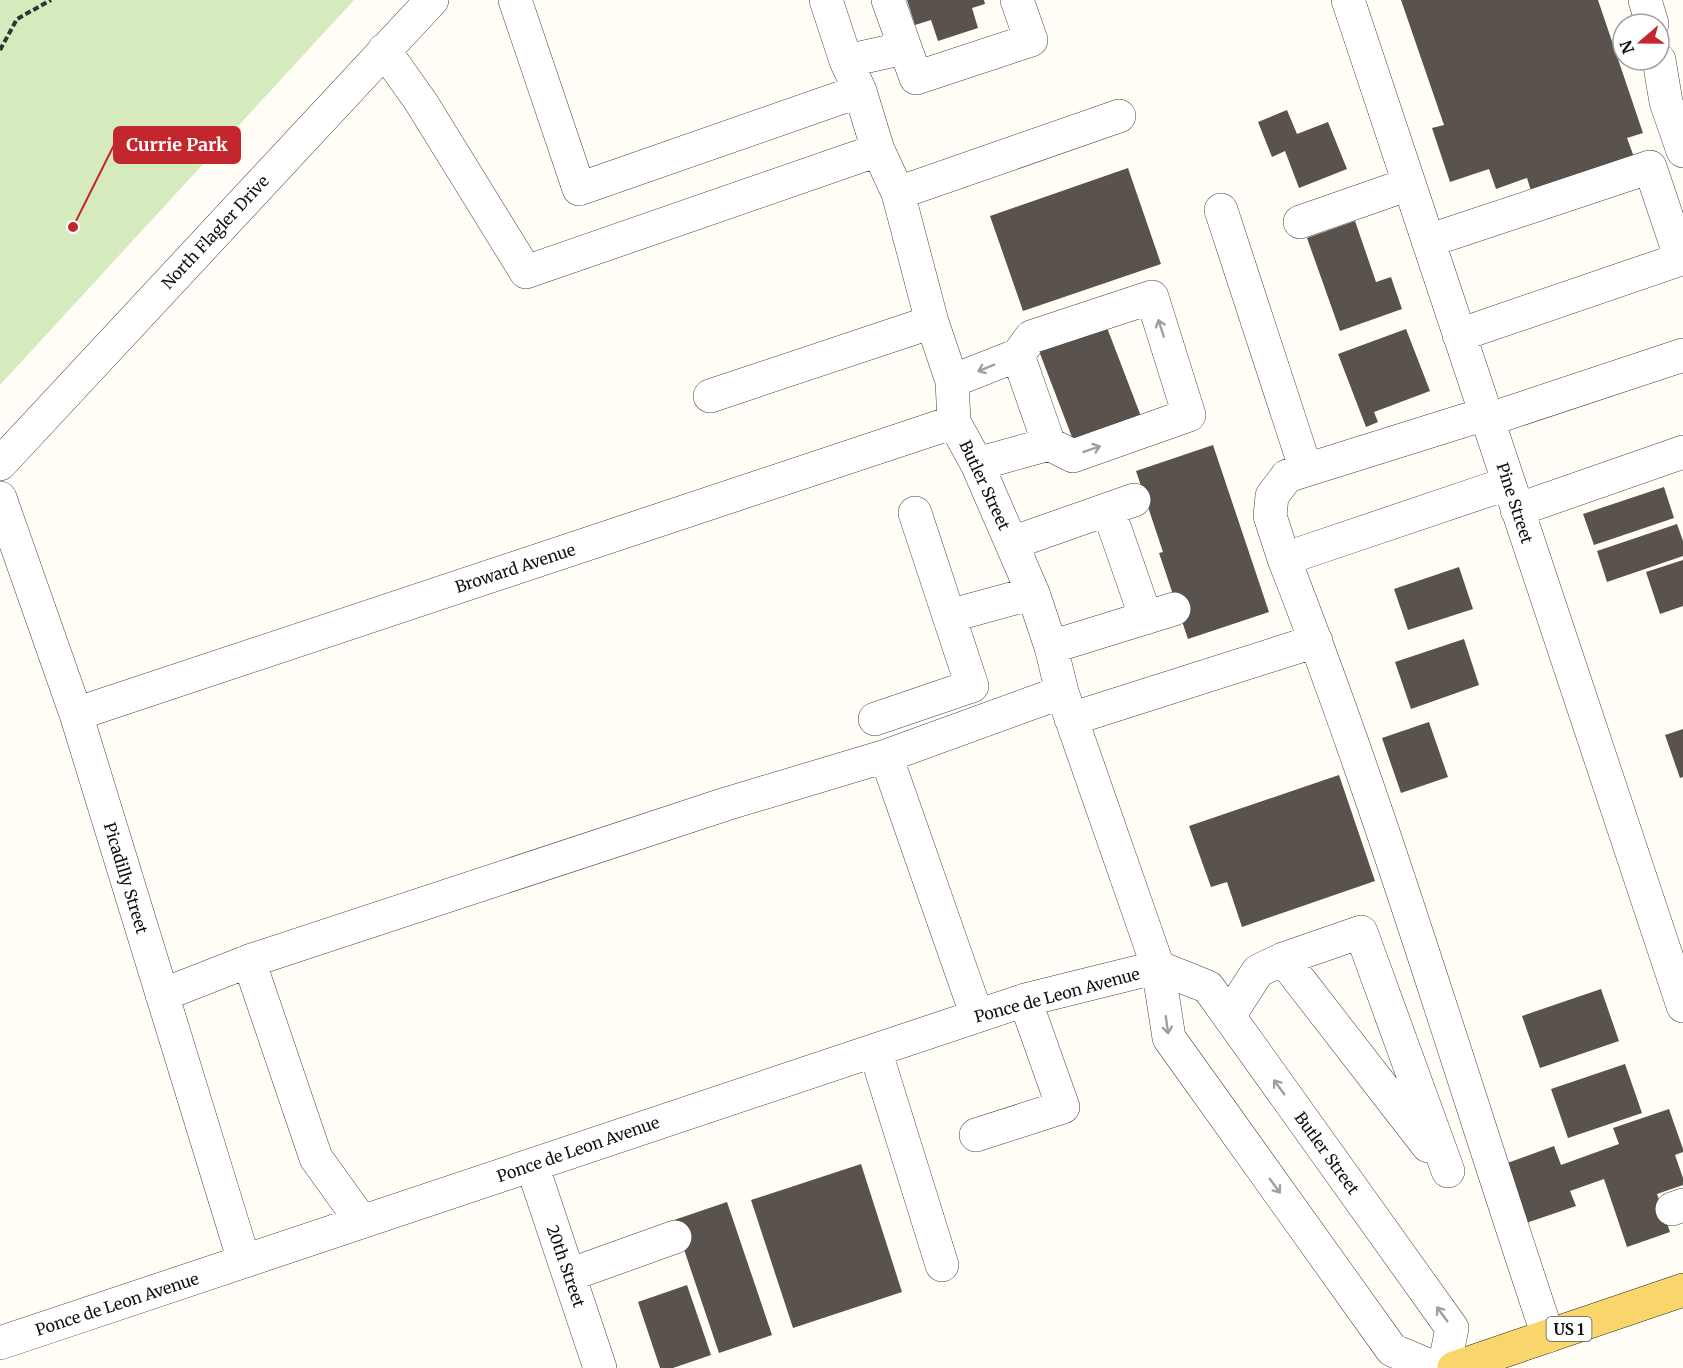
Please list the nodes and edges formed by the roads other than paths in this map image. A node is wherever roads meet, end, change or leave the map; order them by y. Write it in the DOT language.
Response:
graph roads {
  1 [pos="432,0"];
  2 [pos="515,0"];
  3 [pos="826,0"];
  4 [pos="888,0"];
  5 [pos="1017,0"];
  6 [pos="1348,0"];
  7 [pos="905,48"];
  8 [pos="384,50"];
  9 [pos="846,60"];
  10 [pos="1661,72"];
  11 [pos="860,91"];
  12 [pos="1119,116"];
  13 [pos="878,150"];
  14 [pos="1683,151"];
  15 [pos="1409,184"];
  16 [pos="898,193"];
  17 [pos="1221,210"];
  18 [pos="1300,222"];
  19 [pos="1428,241"];
  20 [pos="932,322"];
  21 [pos="1459,335"];
  22 [pos="1018,355"];
  23 [pos="1683,355"];
  24 [pos="952,381"];
  25 [pos="710,396"];
  26 [pos="1486,417"];
  27 [pos="954,422"];
  28 [pos="1049,444"];
  29 [pos="1683,452"];
  30 [pos="0,464"];
  31 [pos="977,464"];
  32 [pos="1306,470"];
  33 [pos="1513,496"];
  34 [pos="0,498"];
  35 [pos="915,513"];
  36 [pos="1012,543"];
  37 [pos="1284,559"];
  38 [pos="1033,593"];
  39 [pos="949,616"];
  40 [pos="1316,641"];
  41 [pos="1051,647"];
  42 [pos="1066,706"];
  43 [pos="76,714"];
  44 [pos="875,719"];
  45 [pos="886,756"];
  46 [pos="1283,958"];
  47 [pos="249,961"];
  48 [pos="1158,968"];
  49 [pos="162,995"];
  50 [pos="1025,1000"];
  51 [pos="1683,1006"];
  52 [pos="977,1016"];
  53 [pos="1229,1016"];
  54 [pos="875,1050"];
  55 [pos="975,1135"];
  56 [pos="532,1165"];
  57 [pos="362,1222"];
  58 [pos="675,1238"];
  59 [pos="244,1261"];
  60 [pos="942,1265"];
  61 [pos="569,1275"];
  62 [pos="1683,1290"];
  63 [pos="1548,1336"];
  64 [pos="0,1343"];
  65 [pos="600,1368"];
  66 [pos="1435,1368"];
  67 [pos="1444,1368"];
  68 [pos="1454,1368"];
  1 -- 8 [label="street, North Flagler Drive"];
  2 -- 11 [label="street"];
  3 -- 9 [label="street, Butler Street"];
  4 -- 7 [label="street"];
  5 -- 7 [label="street"];
  6 -- 15 [label="street, Pine Street"];
  7 -- 9 [label="street"];
  8 -- 13 [label="street"];
  8 -- 30 [label="street, North Flagler Drive"];
  9 -- 11 [label="street, Butler Street"];
  10 -- 14 [label="street"];
  11 -- 13 [label="street, Butler Street"];
  12 -- 16 [label="street"];
  13 -- 16 [label="street, Butler Street"];
  15 -- 18 [label="street"];
  15 -- 19 [label="street, Pine Street"];
  16 -- 20 [label="street, Butler Street"];
  17 -- 32 [label="street"];
  19 -- 21 [label="street, Pine Street"];
  19 -- 21 [label="street"];
  20 -- 24 [label="street, Butler Street"];
  20 -- 25 [label="street"];
  21 -- 26 [label="street, Pine Street"];
  22 -- 24 [label="street, one-way"];
  22 -- 28 [label="street"];
  28 -- 22 [label="street, one-way"];
  23 -- 26 [label="street"];
  24 -- 27 [label="street, Butler Street"];
  26 -- 32 [label="street"];
  26 -- 33 [label="street, Pine Street"];
  27 -- 31 [label="street, Butler Street"];
  27 -- 43 [label="street, Broward Avenue"];
  28 -- 31 [label="street"];
  29 -- 33 [label="street"];
  31 -- 36 [label="street, Butler Street"];
  32 -- 37 [label="street"];
  33 -- 37 [label="street"];
  33 -- 51 [label="street, Pine Street"];
  34 -- 43 [label="street, Picadilly Street"];
  35 -- 39 [label="street"];
  36 -- 38 [label="street, Butler Street"];
  36 -- 41 [label="street"];
  37 -- 40 [label="street"];
  38 -- 39 [label="street"];
  38 -- 41 [label="street, Butler Street"];
  39 -- 44 [label="street"];
  40 -- 42 [label="street"];
  40 -- 63 [label="street"];
  41 -- 42 [label="street, Butler Street"];
  42 -- 45 [label="street"];
  42 -- 48 [label="street, Butler Street"];
  43 -- 49 [label="street, Picadilly Street"];
  45 -- 47 [label="street"];
  45 -- 52 [label="street"];
  46 -- 46 [label="street"];
  46 -- 53 [label="street"];
  47 -- 49 [label="street"];
  47 -- 57 [label="street"];
  48 -- 50 [label="street, Ponce de Leon Avenue"];
  48 -- 53 [label="street, Butler Street"];
  48 -- 66 [label="street, Butler Street, one-way"];
  49 -- 59 [label="street, Picadilly Street"];
  50 -- 52 [label="street, Ponce de Leon Avenue"];
  50 -- 55 [label="street"];
  52 -- 54 [label="street, Ponce de Leon Avenue"];
  67 -- 53 [label="street, Butler Street, one-way"];
  54 -- 56 [label="street, Ponce de Leon Avenue"];
  54 -- 60 [label="street"];
  56 -- 57 [label="street, Ponce de Leon Avenue"];
  56 -- 61 [label="street, 20th Street"];
  57 -- 59 [label="street, Ponce de Leon Avenue"];
  58 -- 61 [label="street"];
  59 -- 64 [label="street, Ponce de Leon Avenue"];
  61 -- 65 [label="street, 20th Street"];
  62 -- 63 [label="main road, US 1"];
  63 -- 68 [label="main road, US 1"];
}
